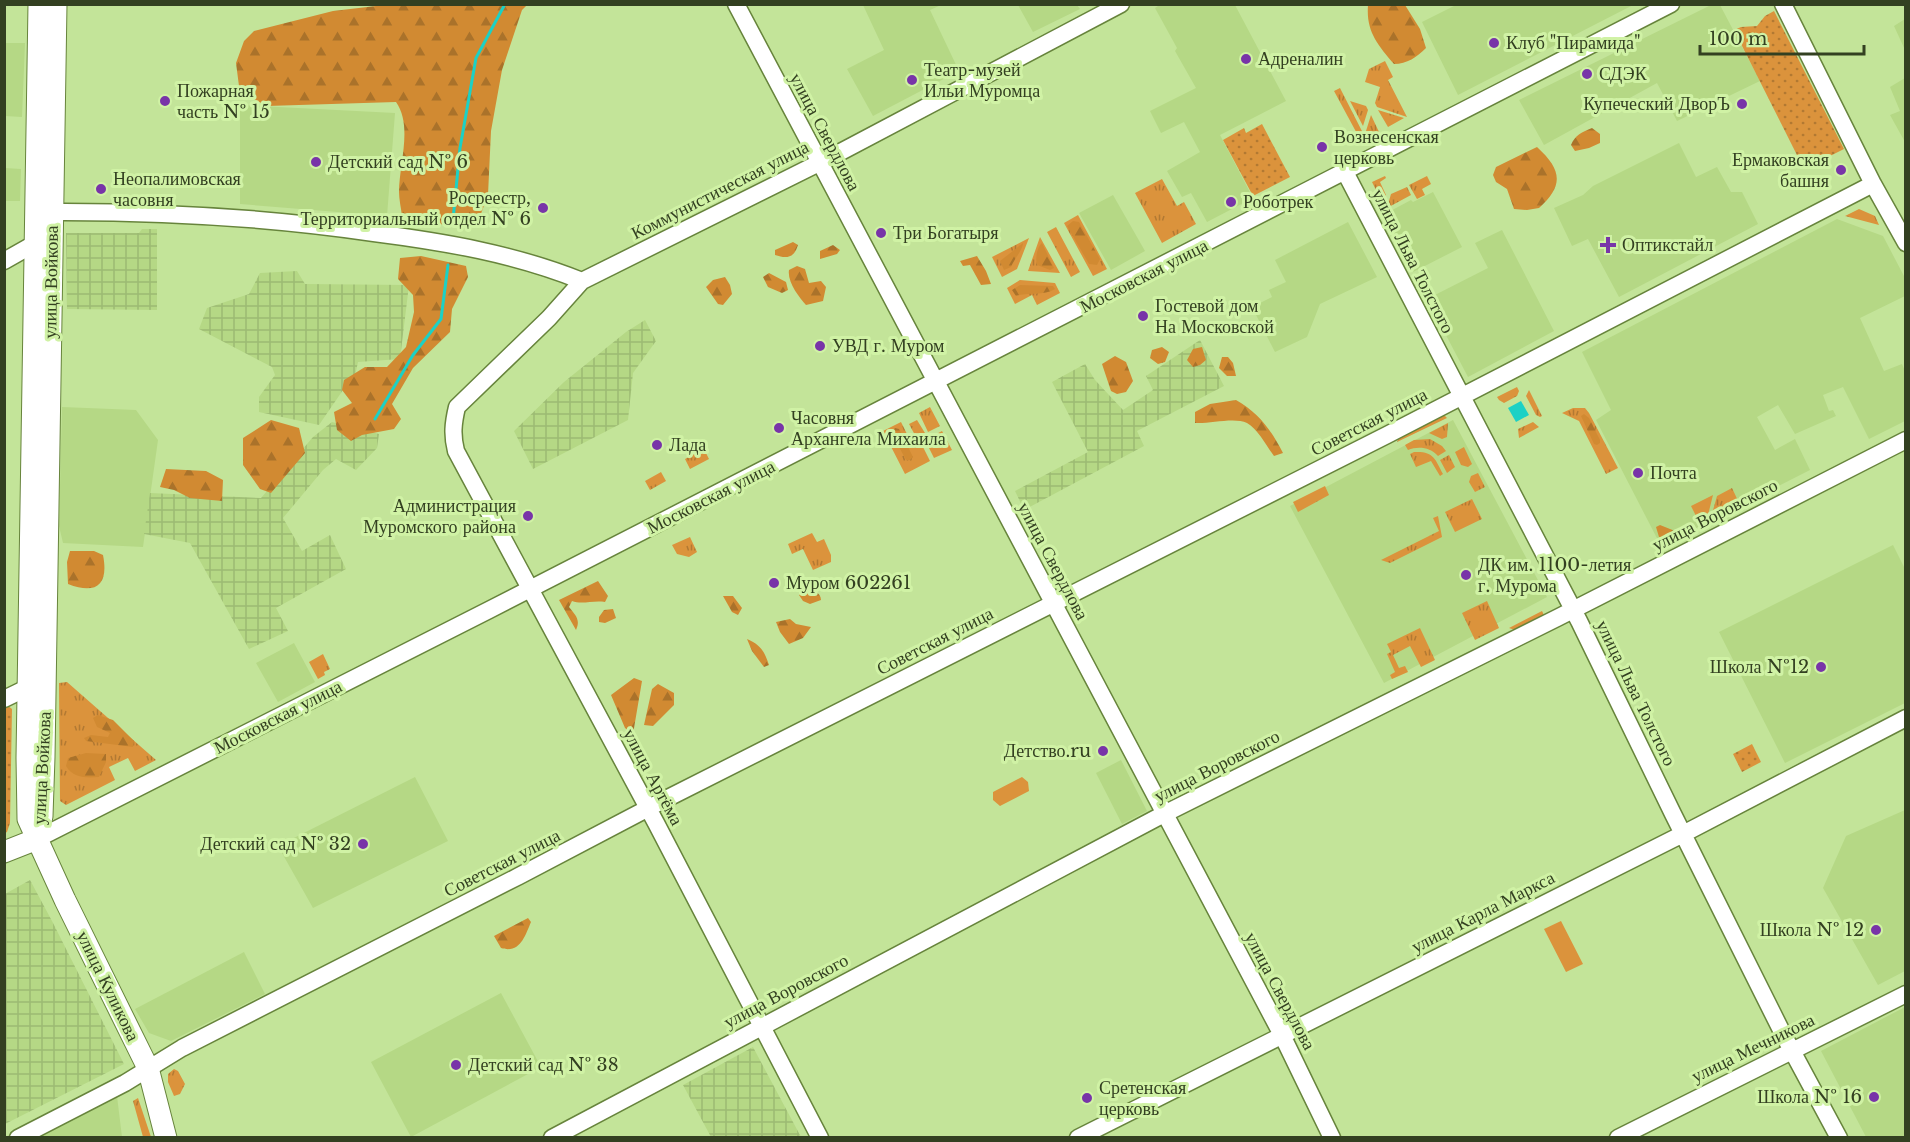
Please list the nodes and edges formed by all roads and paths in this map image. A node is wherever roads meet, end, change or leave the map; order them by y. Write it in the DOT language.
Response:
graph roads {
  1 [pos="39,4"];
  2 [pos="56,4"];
  3 [pos="736,4"];
  4 [pos="1121,4"];
  5 [pos="1671,4"];
  6 [pos="1783,4"];
  7 [pos="819,163"];
  8 [pos="1345,172"];
  9 [pos="1873,184"];
  10 [pos="43,212"];
  11 [pos="1905,243"];
  12 [pos="34,244"];
  13 [pos="4,261"];
  14 [pos="582,281"];
  15 [pos="937,381"];
  16 [pos="1461,396"];
  17 [pos="452,435"];
  18 [pos="1905,440"];
  19 [pos="531,589"];
  20 [pos="1054,603"];
  21 [pos="1573,609"];
  22 [pos="37,683"];
  23 [pos="4,699"];
  24 [pos="1905,718"];
  25 [pos="648,809"];
  26 [pos="1164,814"];
  27 [pos="1683,834"];
  28 [pos="37,839"];
  29 [pos="4,852"];
  30 [pos="1905,994"];
  31 [pos="762,1025"];
  32 [pos="1282,1035"];
  33 [pos="1792,1051"];
  34 [pos="148,1068"];
  35 [pos="18,1137"];
  36 [pos="166,1137"];
  37 [pos="552,1137"];
  38 [pos="820,1137"];
  39 [pos="1078,1137"];
  40 [pos="1332,1137"];
  41 [pos="1618,1137"];
  42 [pos="1839,1137"];
  1 -- 10 [label="main road, улица Войкова"];
  2 -- 10 [label="main road, улица Войкова"];
  3 -- 7 [label="street, улица Свердлова"];
  4 -- 7 [label="street, Коммунистическая улица"];
  5 -- 8 [label="street, Московская улица"];
  6 -- 9 [label="street"];
  7 -- 14 [label="street, Коммунистическая улица"];
  7 -- 15 [label="street, улица Свердлова"];
  8 -- 15 [label="street, Московская улица"];
  8 -- 16 [label="street, улица Льва Толстого"];
  9 -- 11 [label="street"];
  9 -- 16 [label="street, Советская улица"];
  10 -- 12 [label="main road, улица Войкова"];
  10 -- 14 [label="street"];
  10 -- 22 [label="main road, улица Войкова"];
  12 -- 13 [label="street"];
  12 -- 22 [label="main road, улица Войкова"];
  14 -- 17 [label="street, Коммунистическая улица"];
  15 -- 19 [label="street, Московская улица"];
  15 -- 20 [label="street, улица Свердлова"];
  16 -- 20 [label="street, Советская улица"];
  16 -- 21 [label="street, улица Льва Толстого"];
  17 -- 19 [label="street, улица Артёма"];
  18 -- 21 [label="street, улица Воровского"];
  19 -- 25 [label="street, улица Артёма"];
  19 -- 28 [label="street, Московская улица"];
  20 -- 25 [label="street, Советская улица"];
  20 -- 26 [label="street, улица Свердлова"];
  21 -- 26 [label="street, улица Воровского"];
  21 -- 27 [label="street, улица Льва Толстого"];
  22 -- 23 [label="street"];
  22 -- 28 [label="main road, улица Войкова"];
  24 -- 27 [label="street, улица Карла Маркса"];
  25 -- 31 [label="street, улица Артёма"];
  25 -- 34 [label="street, Советская улица"];
  26 -- 31 [label="street, улица Воровского"];
  26 -- 32 [label="street, улица Свердлова"];
  27 -- 32 [label="street, улица Карла Маркса"];
  27 -- 33 [label="street, улица Льва Толстого"];
  28 -- 29 [label="main road, Московская улица"];
  28 -- 34 [label="main road, улица Куликова"];
  30 -- 33 [label="street, улица Мечникова"];
  31 -- 37 [label="street, улица Воровского"];
  31 -- 38 [label="street, улица Артёма"];
  32 -- 39 [label="street, улица Карла Маркса"];
  32 -- 40 [label="street, улица Свердлова"];
  33 -- 41 [label="street, улица Мечникова"];
  33 -- 42 [label="street, улица Льва Толстого"];
  34 -- 35 [label="street, Советская улица"];
  34 -- 36 [label="main road, улица Куликова"];
}
